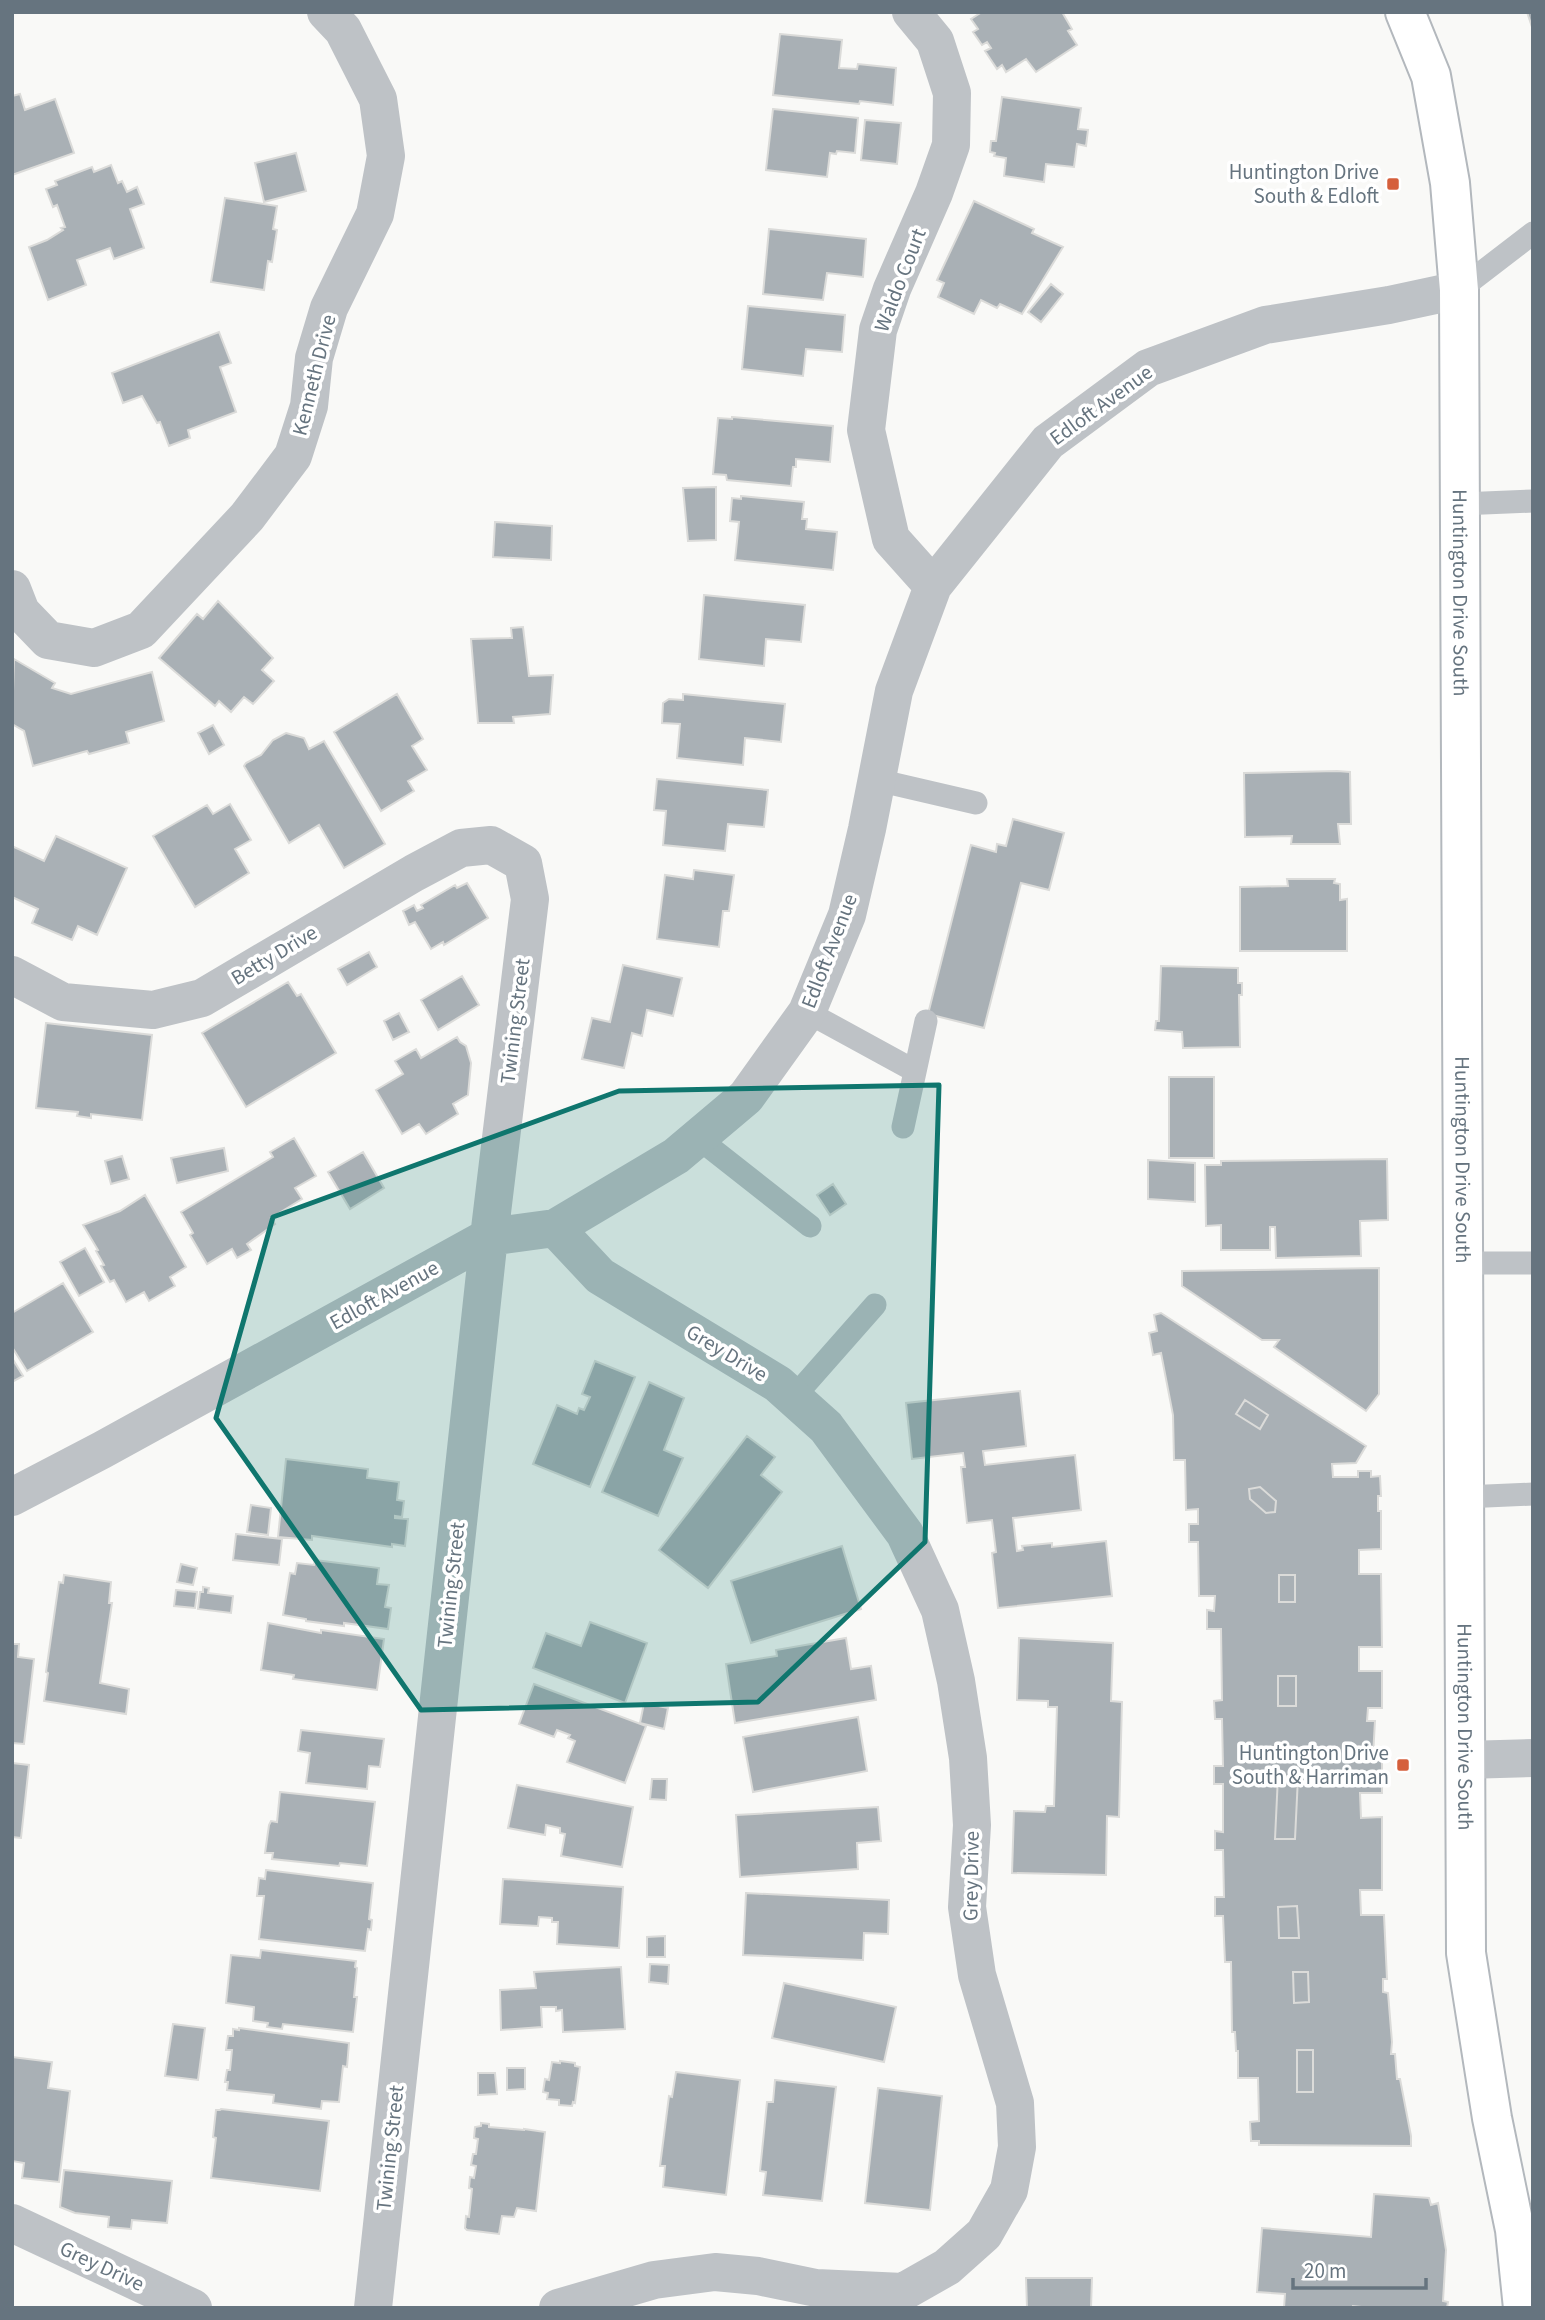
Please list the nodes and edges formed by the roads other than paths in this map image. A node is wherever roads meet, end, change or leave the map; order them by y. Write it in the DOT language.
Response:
graph roads {
  1 [pos="326,12"];
  2 [pos="911,12"];
  3 [pos="1405,12"];
  4 [pos="1533,233"];
  5 [pos="1459,290"];
  6 [pos="1533,501"];
  7 [pos="1460,505"];
  8 [pos="933,586"];
  9 [pos="12,589"];
  10 [pos="877,780"];
  11 [pos="976,803"];
  12 [pos="523,863"];
  13 [pos="12,975"];
  14 [pos="807,1012"];
  15 [pos="926,1021"];
  16 [pos="915,1070"];
  17 [pos="903,1127"];
  18 [pos="698,1138"];
  19 [pos="810,1226"];
  20 [pos="555,1228"];
  21 [pos="489,1237"];
  22 [pos="1463,1263"];
  23 [pos="1533,1263"];
  24 [pos="875,1305"];
  25 [pos="793,1398"];
  26 [pos="1533,1494"];
  27 [pos="12,1497"];
  28 [pos="1464,1497"];
  29 [pos="1533,1758"];
  30 [pos="1465,1760"];
  31 [pos="12,2223"];
  32 [pos="193,2308"];
  33 [pos="373,2308"];
  34 [pos="558,2308"];
  35 [pos="1523,2308"];
  1 -- 9 [label="street, Kenneth Drive"];
  2 -- 8 [label="street, Waldo Court"];
  3 -- 5 [label="street, Huntington Drive South"];
  4 -- 5 [label="lane"];
  5 -- 7 [label="street, Huntington Drive South"];
  5 -- 8 [label="street, Edloft Avenue"];
  6 -- 7 [label="lane"];
  7 -- 22 [label="street, Huntington Drive South"];
  8 -- 10 [label="street, Edloft Avenue"];
  10 -- 11 [label="lane"];
  10 -- 14 [label="street, Edloft Avenue"];
  12 -- 13 [label="street, Betty Drive"];
  12 -- 21 [label="street, Twining Street"];
  14 -- 16 [label="lane"];
  14 -- 18 [label="street, Edloft Avenue"];
  15 -- 16 [label="lane"];
  16 -- 17 [label="lane"];
  18 -- 19 [label="lane"];
  18 -- 20 [label="street, Edloft Avenue"];
  20 -- 21 [label="street, Edloft Avenue"];
  20 -- 25 [label="street, Grey Drive"];
  21 -- 27 [label="street, Edloft Avenue"];
  21 -- 33 [label="street, Twining Street"];
  22 -- 23 [label="lane"];
  22 -- 28 [label="street, Huntington Drive South"];
  24 -- 25 [label="lane"];
  25 -- 34 [label="street, Grey Drive"];
  26 -- 28 [label="lane"];
  28 -- 30 [label="street, Huntington Drive South"];
  29 -- 30 [label="street"];
  30 -- 35 [label="street, Huntington Drive South"];
  31 -- 32 [label="street, Grey Drive"];
}
